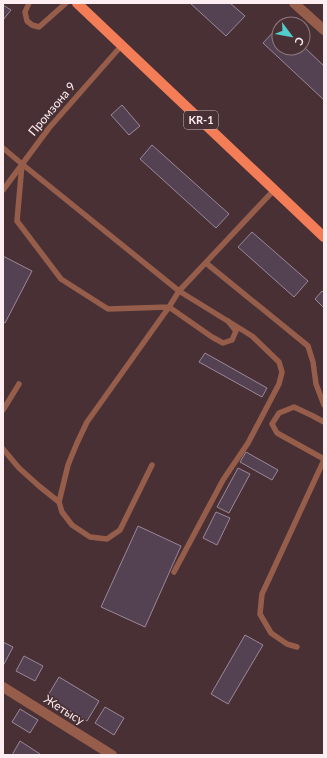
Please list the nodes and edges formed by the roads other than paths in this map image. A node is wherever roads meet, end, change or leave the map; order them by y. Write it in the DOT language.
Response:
graph roads {
  1 [pos="29,3"];
  2 [pos="66,3"];
  3 [pos="77,3"];
  4 [pos="294,3"];
  5 [pos="324,30"];
  6 [pos="122,45"];
  7 [pos="3,148"];
  8 [pos="22,164"];
  9 [pos="3,190"];
  10 [pos="274,190"];
  11 [pos="324,237"];
  12 [pos="206,263"];
  13 [pos="179,291"];
  14 [pos="169,307"];
  15 [pos="228,321"];
  16 [pos="19,384"];
  17 [pos="324,405"];
  18 [pos="3,410"];
  19 [pos="324,422"];
  20 [pos="3,449"];
  21 [pos="324,459"];
  22 [pos="152,465"];
  23 [pos="59,502"];
  24 [pos="174,572"];
  25 [pos="297,647"];
  26 [pos="3,687"];
  27 [pos="112,755"];
  1 -- 2 [label="lane"];
  3 -- 6 [label="main road, KR-1"];
  4 -- 5 [label="street"];
  6 -- 8 [label="lane, Промзона 9"];
  6 -- 10 [label="main road, KR-1"];
  7 -- 8 [label="lane"];
  8 -- 9 [label="lane, Промзона 9"];
  8 -- 13 [label="lane"];
  8 -- 14 [label="lane"];
  10 -- 11 [label="main road, KR-1"];
  10 -- 12 [label="lane"];
  12 -- 13 [label="lane"];
  12 -- 17 [label="lane"];
  13 -- 14 [label="lane"];
  13 -- 15 [label="lane"];
  14 -- 15 [label="lane"];
  14 -- 23 [label="lane"];
  15 -- 24 [label="lane"];
  16 -- 18 [label="lane"];
  19 -- 21 [label="lane"];
  20 -- 23 [label="lane"];
  21 -- 25 [label="lane"];
  22 -- 23 [label="lane"];
  26 -- 27 [label="street, Жетысу"];
}
